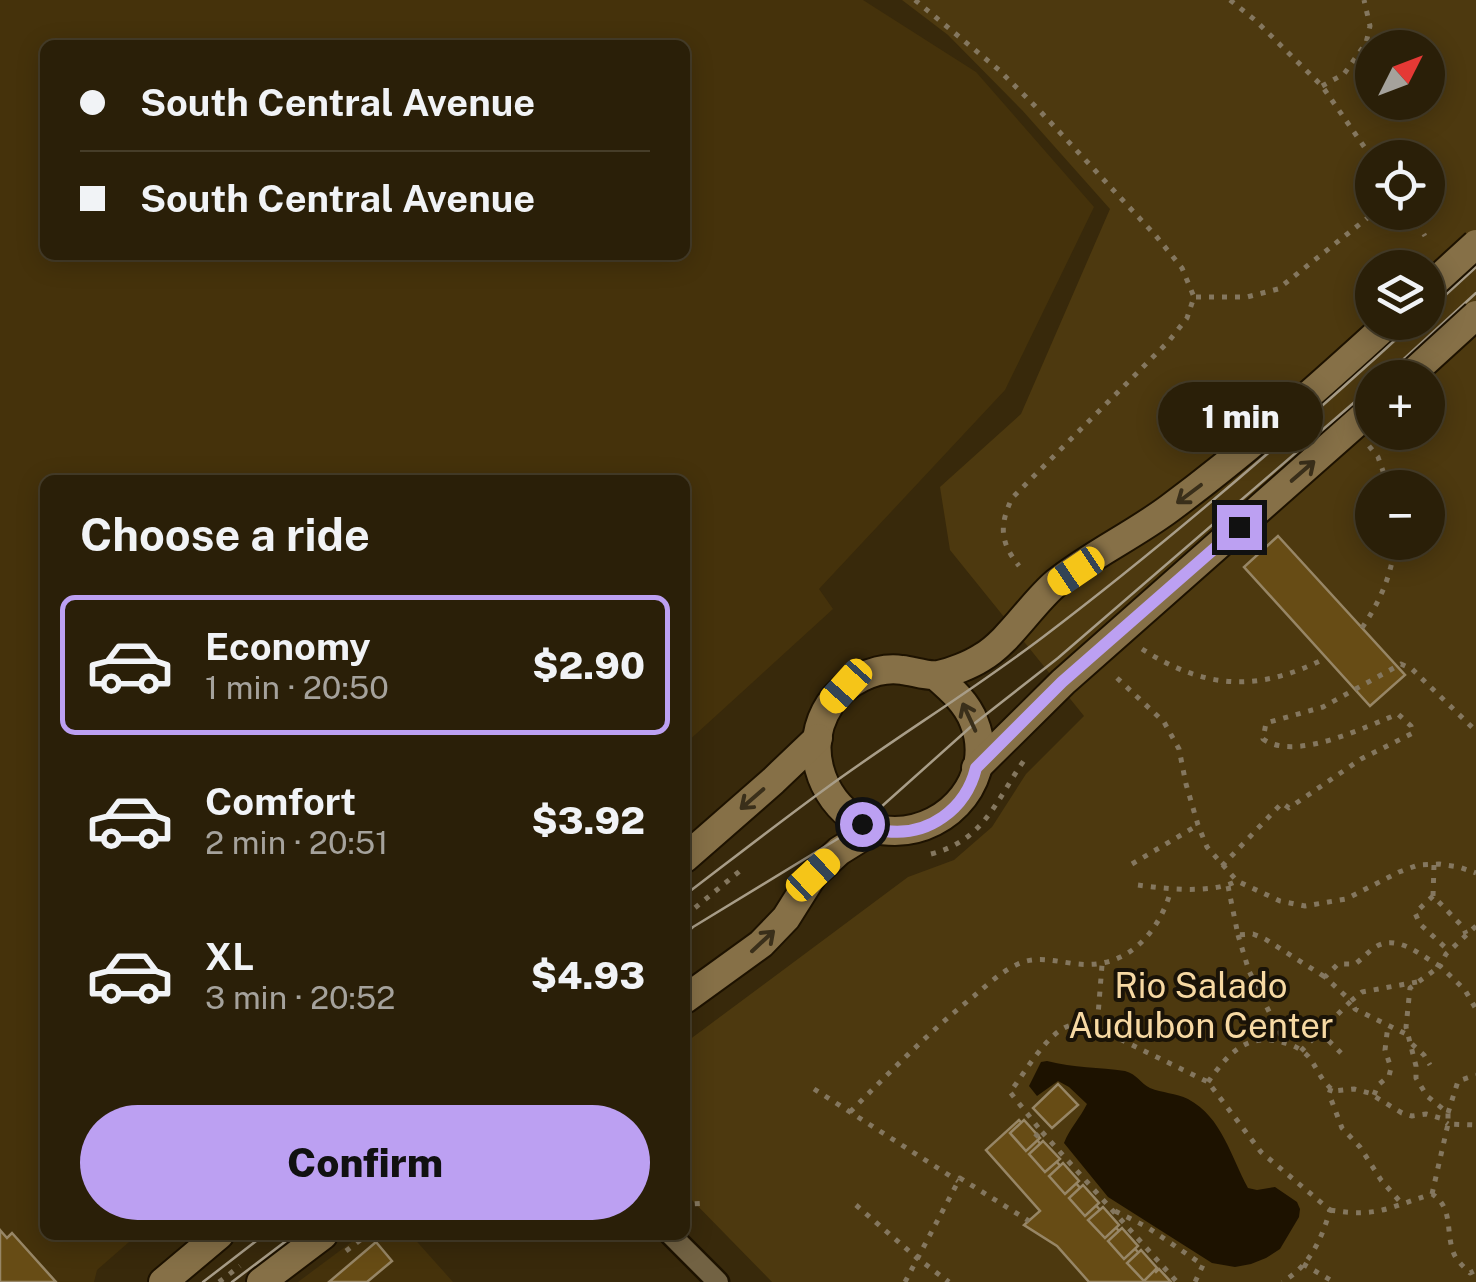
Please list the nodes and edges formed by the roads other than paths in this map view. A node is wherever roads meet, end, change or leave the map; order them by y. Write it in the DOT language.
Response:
graph roads {
  1 [pos="1476,244"];
  2 [pos="1445,272"];
  3 [pos="1476,315"];
  4 [pos="1371,340"];
  5 [pos="1427,360"];
  6 [pos="1355,435"];
  7 [pos="936,676"];
  8 [pos="818,738"];
  9 [pos="976,768"];
  10 [pos="876,828"];
  11 [pos="690,854"];
  12 [pos="690,995"];
  13 [pos="214,1240"];
  14 [pos="316,1240"];
  15 [pos="675,1240"];
  16 [pos="163,1282"];
  17 [pos="261,1282"];
  18 [pos="718,1282"];
  1 -- 2 [label="main road, bridge"];
  3 -- 5 [label="main road, bridge"];
  4 -- 7 [label="main road, one-way"];
  9 -- 6 [label="main road, one-way"];
  7 -- 8 [label="main road"];
  9 -- 7 [label="main road, one-way"];
  8 -- 10 [label="main road"];
  8 -- 11 [label="main road, one-way"];
  9 -- 10 [label="main road"];
  12 -- 10 [label="main road, one-way"];
  13 -- 16 [label="main road"];
  14 -- 17 [label="main road"];
  15 -- 18 [label="street"];
}
